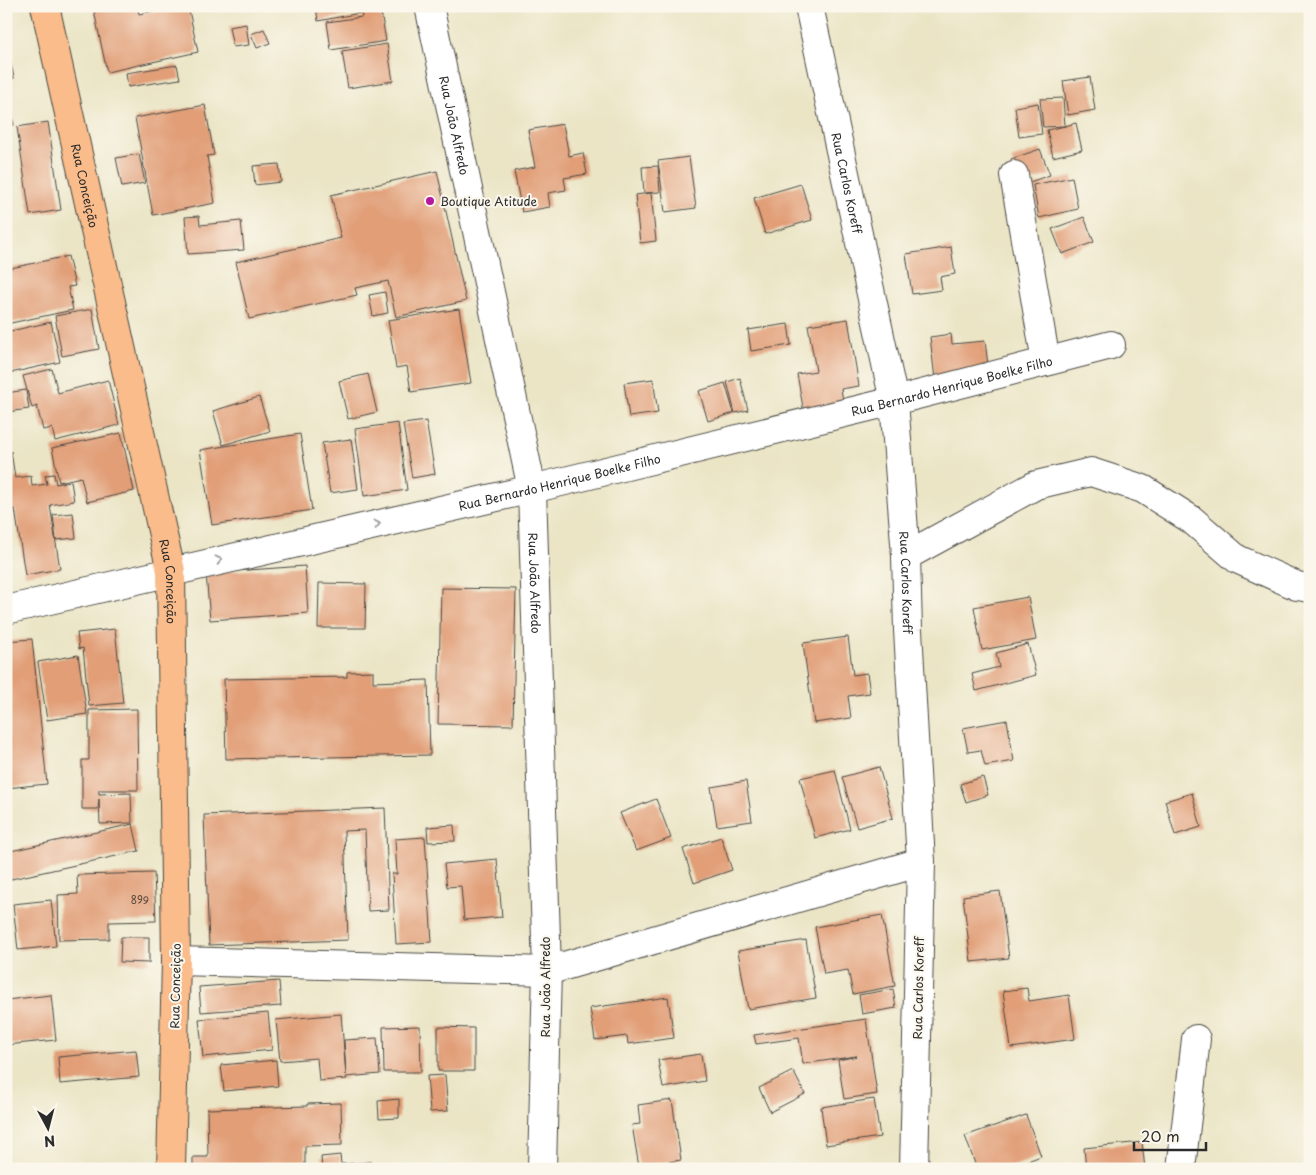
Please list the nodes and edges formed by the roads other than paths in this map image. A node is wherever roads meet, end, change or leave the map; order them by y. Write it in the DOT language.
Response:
graph roads {
  1 [pos="45,6"];
  2 [pos="429,6"];
  3 [pos="809,6"];
  4 [pos="1014,176"];
  5 [pos="1111,345"];
  6 [pos="1046,362"];
  7 [pos="894,400"];
  8 [pos="532,489"];
  9 [pos="906,556"];
  10 [pos="172,571"];
  11 [pos="1310,588"];
  12 [pos="6,610"];
  13 [pos="921,862"];
  14 [pos="176,961"];
  15 [pos="547,971"];
  16 [pos="1196,1039"];
  17 [pos="171,1169"];
  18 [pos="542,1169"];
  19 [pos="914,1169"];
  20 [pos="1181,1169"];
  1 -- 10 [label="main road, Rua Conceição"];
  2 -- 8 [label="street, Rua João Alfredo"];
  3 -- 7 [label="street, Rua Carlos Koreff"];
  4 -- 6 [label="street"];
  5 -- 6 [label="street, Rua Bernardo Henrique Boelke Filho"];
  6 -- 7 [label="street, Rua Bernardo Henrique Boelke Filho"];
  7 -- 8 [label="street, Rua Bernardo Henrique Boelke Filho"];
  7 -- 9 [label="street, Rua Carlos Koreff"];
  10 -- 8 [label="street, Rua Bernardo Henrique Boelke Filho, one-way"];
  8 -- 15 [label="street, Rua João Alfredo"];
  9 -- 11 [label="street"];
  9 -- 13 [label="street, Rua Carlos Koreff"];
  10 -- 12 [label="street, Rua Bernardo Henrique Boelke Filho"];
  10 -- 14 [label="main road, Rua Conceição"];
  13 -- 15 [label="street"];
  13 -- 19 [label="street, Rua Carlos Koreff"];
  14 -- 15 [label="street"];
  14 -- 17 [label="main road, Rua Conceição"];
  15 -- 18 [label="street, Rua João Alfredo"];
  16 -- 20 [label="street"];
}
